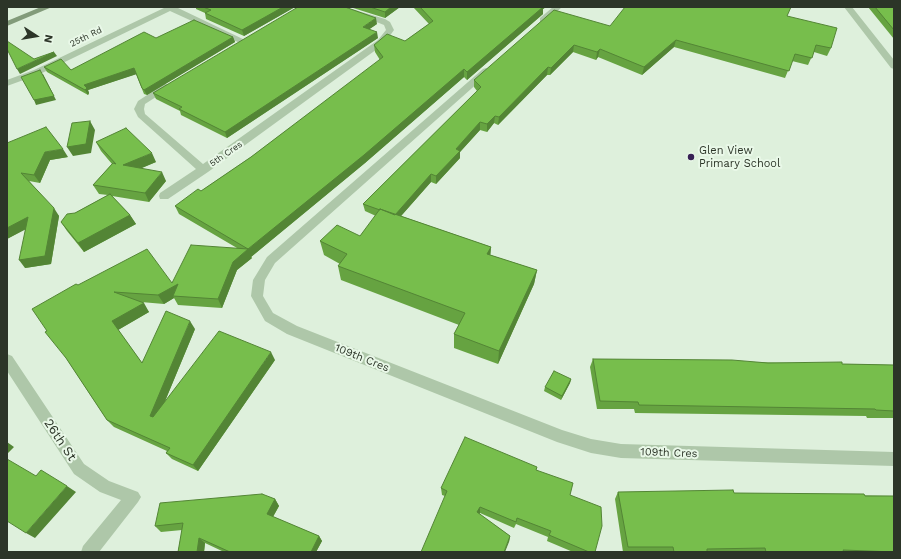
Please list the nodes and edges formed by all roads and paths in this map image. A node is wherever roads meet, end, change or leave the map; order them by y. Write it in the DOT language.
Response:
graph roads {
  1 [pos="48,7"];
  2 [pos="337,7"];
  3 [pos="558,7"];
  4 [pos="848,7"];
  5 [pos="171,8"];
  6 [pos="7,24"];
  7 [pos="534,28"];
  8 [pos="243,41"];
  9 [pos="492,65"];
  10 [pos="894,66"];
  11 [pos="178,80"];
  12 [pos="7,83"];
  13 [pos="204,170"];
  14 [pos="164,196"];
  15 [pos="7,360"];
  16 [pos="894,459"];
  17 [pos="89,552"];
  1 -- 6 [label="street"];
  2 -- 13 [label="street, 5th Cres"];
  3 -- 7 [label="street"];
  4 -- 10 [label="street"];
  5 -- 8 [label="street"];
  5 -- 12 [label="street, 25th Rd"];
  9 -- 16 [label="street, 109th Cres"];
  11 -- 13 [label="street, 5th Cres"];
  13 -- 14 [label="street"];
  15 -- 17 [label="street, 26th St"];
}
